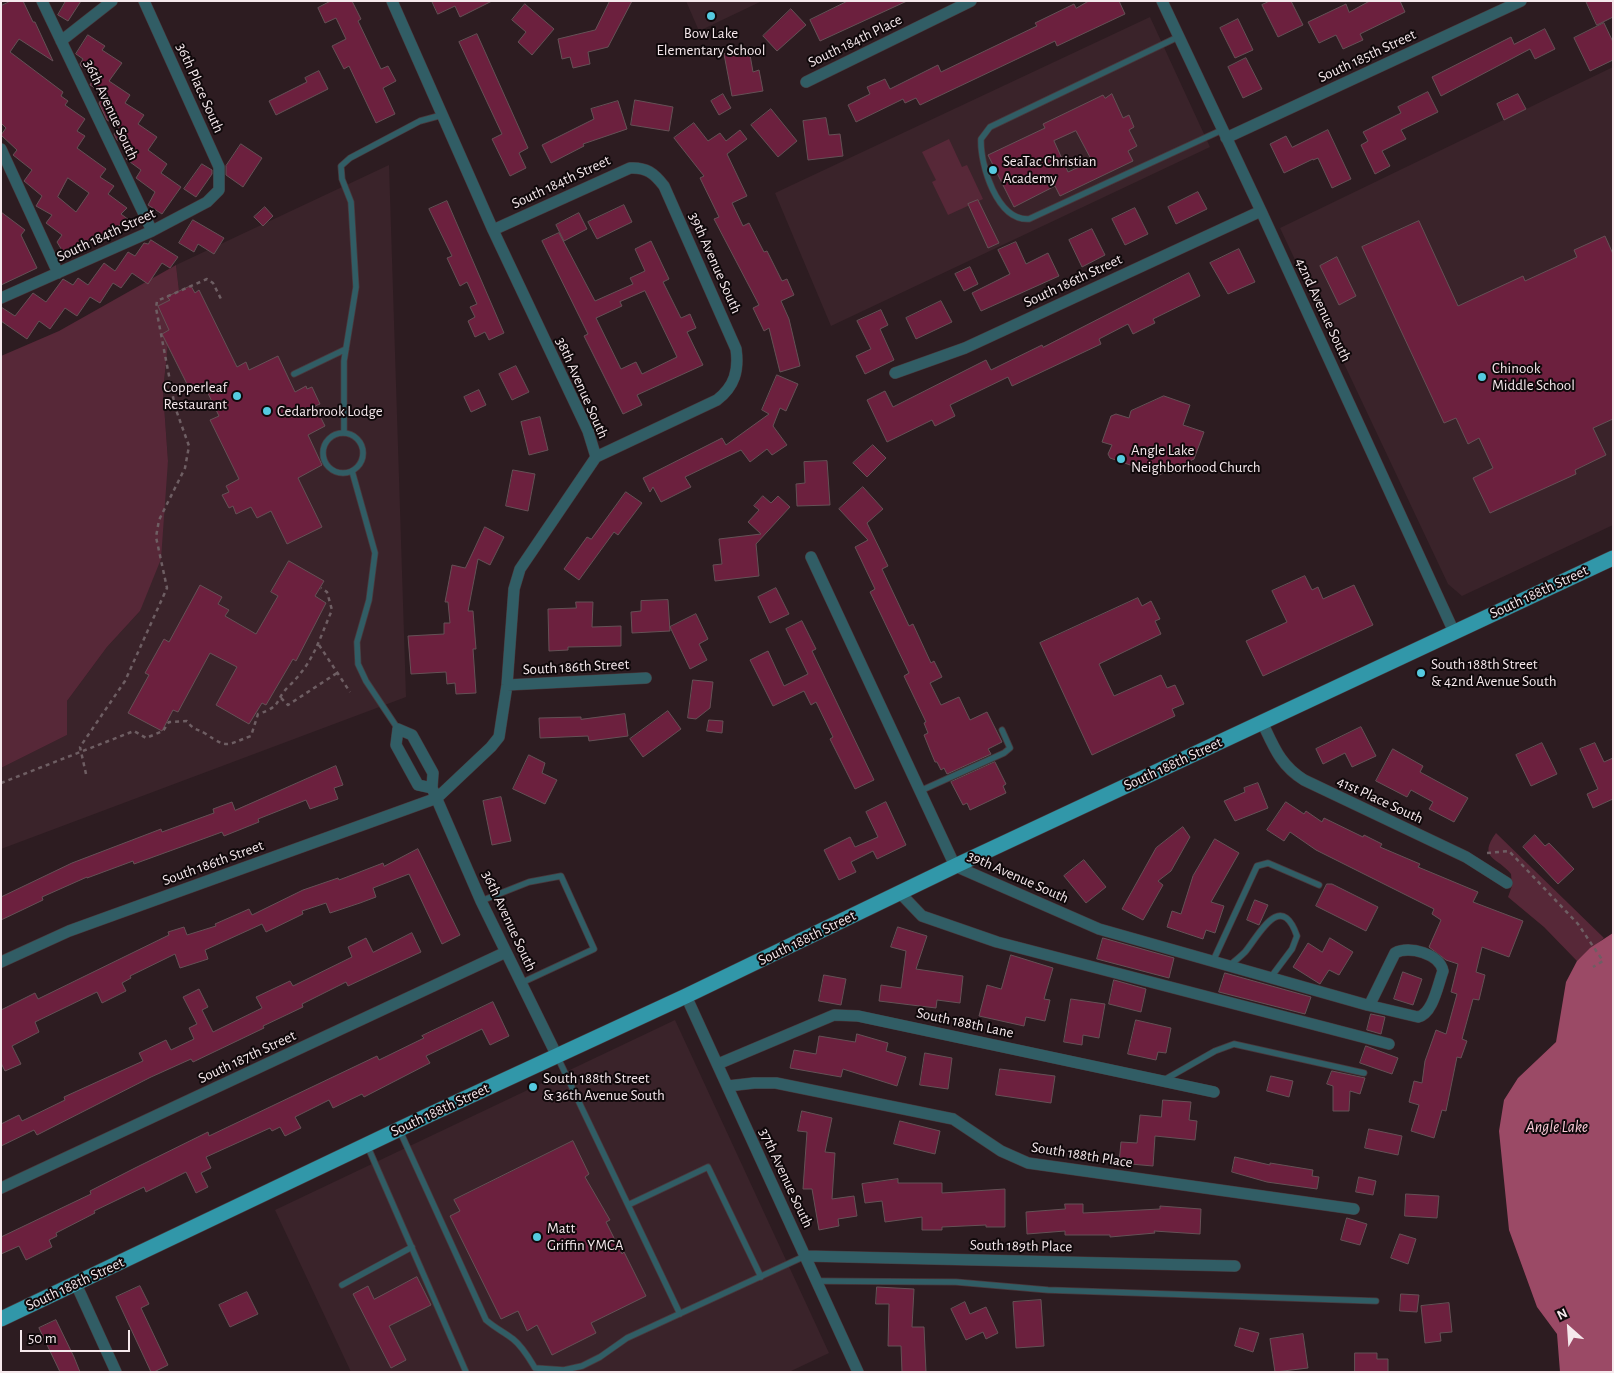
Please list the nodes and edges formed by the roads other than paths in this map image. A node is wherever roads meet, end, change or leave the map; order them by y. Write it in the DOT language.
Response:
graph roads {
  1 [pos="42,1"];
  2 [pos="112,1"];
  3 [pos="144,1"];
  4 [pos="392,1"];
  5 [pos="971,1"];
  6 [pos="1162,1"];
  7 [pos="1521,1"];
  8 [pos="1178,37"];
  9 [pos="61,41"];
  10 [pos="806,82"];
  11 [pos="442,115"];
  12 [pos="1224,134"];
  13 [pos="1,149"];
  14 [pos="643,168"];
  15 [pos="219,190"];
  16 [pos="1261,211"];
  17 [pos="493,230"];
  18 [pos="152,231"];
  19 [pos="58,273"];
  20 [pos="1,298"];
  21 [pos="346,349"];
  22 [pos="895,373"];
  23 [pos="294,374"];
  24 [pos="344,432"];
  25 [pos="596,457"];
  26 [pos="352,472"];
  27 [pos="811,557"];
  28 [pos="1613,558"];
  29 [pos="1454,632"];
  30 [pos="646,678"];
  31 [pos="506,685"];
  32 [pos="1262,722"];
  33 [pos="398,729"];
  34 [pos="1002,730"];
  35 [pos="920,791"];
  36 [pos="435,793"];
  37 [pos="955,866"];
  38 [pos="1507,882"];
  39 [pos="1319,885"];
  40 [pos="900,893"];
  41 [pos="482,901"];
  42 [pos="506,952"];
  43 [pos="1213,961"];
  44 [pos="1,962"];
  45 [pos="1229,966"];
  46 [pos="1271,977"];
  47 [pos="521,983"];
  48 [pos="686,996"];
  49 [pos="1367,1005"];
  50 [pos="1389,1044"];
  51 [pos="556,1056"];
  52 [pos="718,1064"];
  53 [pos="1364,1073"];
  54 [pos="1164,1080"];
  55 [pos="728,1086"];
  56 [pos="1214,1092"];
  57 [pos="399,1130"];
  58 [pos="366,1145"];
  59 [pos="1,1188"];
  60 [pos="628,1205"];
  61 [pos="1354,1209"];
  62 [pos="412,1247"];
  63 [pos="806,1256"];
  64 [pos="1235,1266"];
  65 [pos="761,1277"];
  66 [pos="816,1281"];
  67 [pos="76,1284"];
  68 [pos="342,1285"];
  69 [pos="1376,1301"];
  70 [pos="680,1314"];
  71 [pos="1,1319"];
  72 [pos="116,1372"];
  73 [pos="466,1372"];
  74 [pos="858,1372"];
  1 -- 9 [label="street, 36th Avenue South"];
  2 -- 9 [label="street"];
  3 -- 15 [label="street, 36th Place South"];
  4 -- 11 [label="street, 38th Avenue South"];
  5 -- 10 [label="street, South 184th Place"];
  6 -- 8 [label="street, 42nd Avenue South"];
  7 -- 12 [label="street, South 185th Street"];
  8 -- 12 [label="street, 42nd Avenue South"];
  8 -- 12 [label="lane"];
  9 -- 18 [label="street, 36th Avenue South"];
  11 -- 17 [label="street, 38th Avenue South"];
  11 -- 21 [label="lane"];
  12 -- 16 [label="street, 42nd Avenue South"];
  13 -- 19 [label="street"];
  14 -- 17 [label="street, South 184th Street"];
  14 -- 25 [label="street, 39th Avenue South"];
  15 -- 18 [label="street, South 184th Street"];
  16 -- 22 [label="street, South 186th Street"];
  16 -- 29 [label="street, 42nd Avenue South"];
  17 -- 25 [label="street, 38th Avenue South"];
  18 -- 19 [label="street, South 184th Street"];
  19 -- 20 [label="street, South 184th Street"];
  21 -- 23 [label="lane"];
  21 -- 24 [label="lane"];
  24 -- 26 [label="lane"];
  24 -- 26 [label="lane"];
  25 -- 31 [label="street, 38th Avenue South"];
  26 -- 33 [label="lane"];
  27 -- 35 [label="street, 39th Avenue South"];
  28 -- 29 [label="main road, South 188th Street"];
  29 -- 32 [label="main road, South 188th Street"];
  30 -- 31 [label="street, South 186th Street"];
  31 -- 36 [label="street, 38th Avenue South"];
  32 -- 37 [label="main road, South 188th Street"];
  32 -- 38 [label="street, 41st Place South"];
  33 -- 36 [label="street, 36th Avenue South"];
  33 -- 36 [label="street"];
  34 -- 35 [label="lane"];
  35 -- 37 [label="street, 39th Avenue South"];
  36 -- 41 [label="street, 36th Avenue South"];
  36 -- 44 [label="street, South 186th Street"];
  37 -- 40 [label="main road, South 188th Street"];
  37 -- 43 [label="street, 39th Avenue South"];
  39 -- 43 [label="lane"];
  40 -- 48 [label="main road, South 188th Street"];
  40 -- 50 [label="street"];
  41 -- 42 [label="street, 36th Avenue South"];
  41 -- 47 [label="lane"];
  42 -- 47 [label="street, 36th Avenue South"];
  42 -- 59 [label="street, South 187th Street"];
  43 -- 45 [label="street, 39th Avenue South"];
  45 -- 46 [label="street, 39th Avenue South"];
  45 -- 46 [label="lane"];
  46 -- 49 [label="street, 39th Avenue South"];
  47 -- 51 [label="street, 36th Avenue South"];
  48 -- 51 [label="main road, South 188th Street"];
  48 -- 52 [label="street, 37th Avenue South"];
  49 -- 49 [label="street, 39th Avenue South"];
  51 -- 57 [label="main road, South 188th Street"];
  51 -- 60 [label="lane"];
  52 -- 54 [label="street, South 188th Lane"];
  52 -- 55 [label="street, 37th Avenue South"];
  53 -- 54 [label="lane"];
  54 -- 56 [label="street, South 188th Lane"];
  55 -- 61 [label="street, South 188th Place"];
  55 -- 63 [label="street, 37th Avenue South"];
  57 -- 58 [label="main road, South 188th Street"];
  57 -- 70 [label="lane"];
  58 -- 62 [label="lane"];
  58 -- 67 [label="main road, South 188th Street"];
  60 -- 65 [label="lane"];
  60 -- 70 [label="lane"];
  62 -- 68 [label="lane"];
  62 -- 73 [label="lane"];
  63 -- 64 [label="street, South 189th Place"];
  63 -- 65 [label="lane"];
  63 -- 66 [label="street, 37th Avenue South"];
  65 -- 70 [label="lane"];
  66 -- 69 [label="lane"];
  66 -- 74 [label="street, 37th Avenue South"];
  67 -- 71 [label="main road, South 188th Street"];
  67 -- 72 [label="street"];
}
